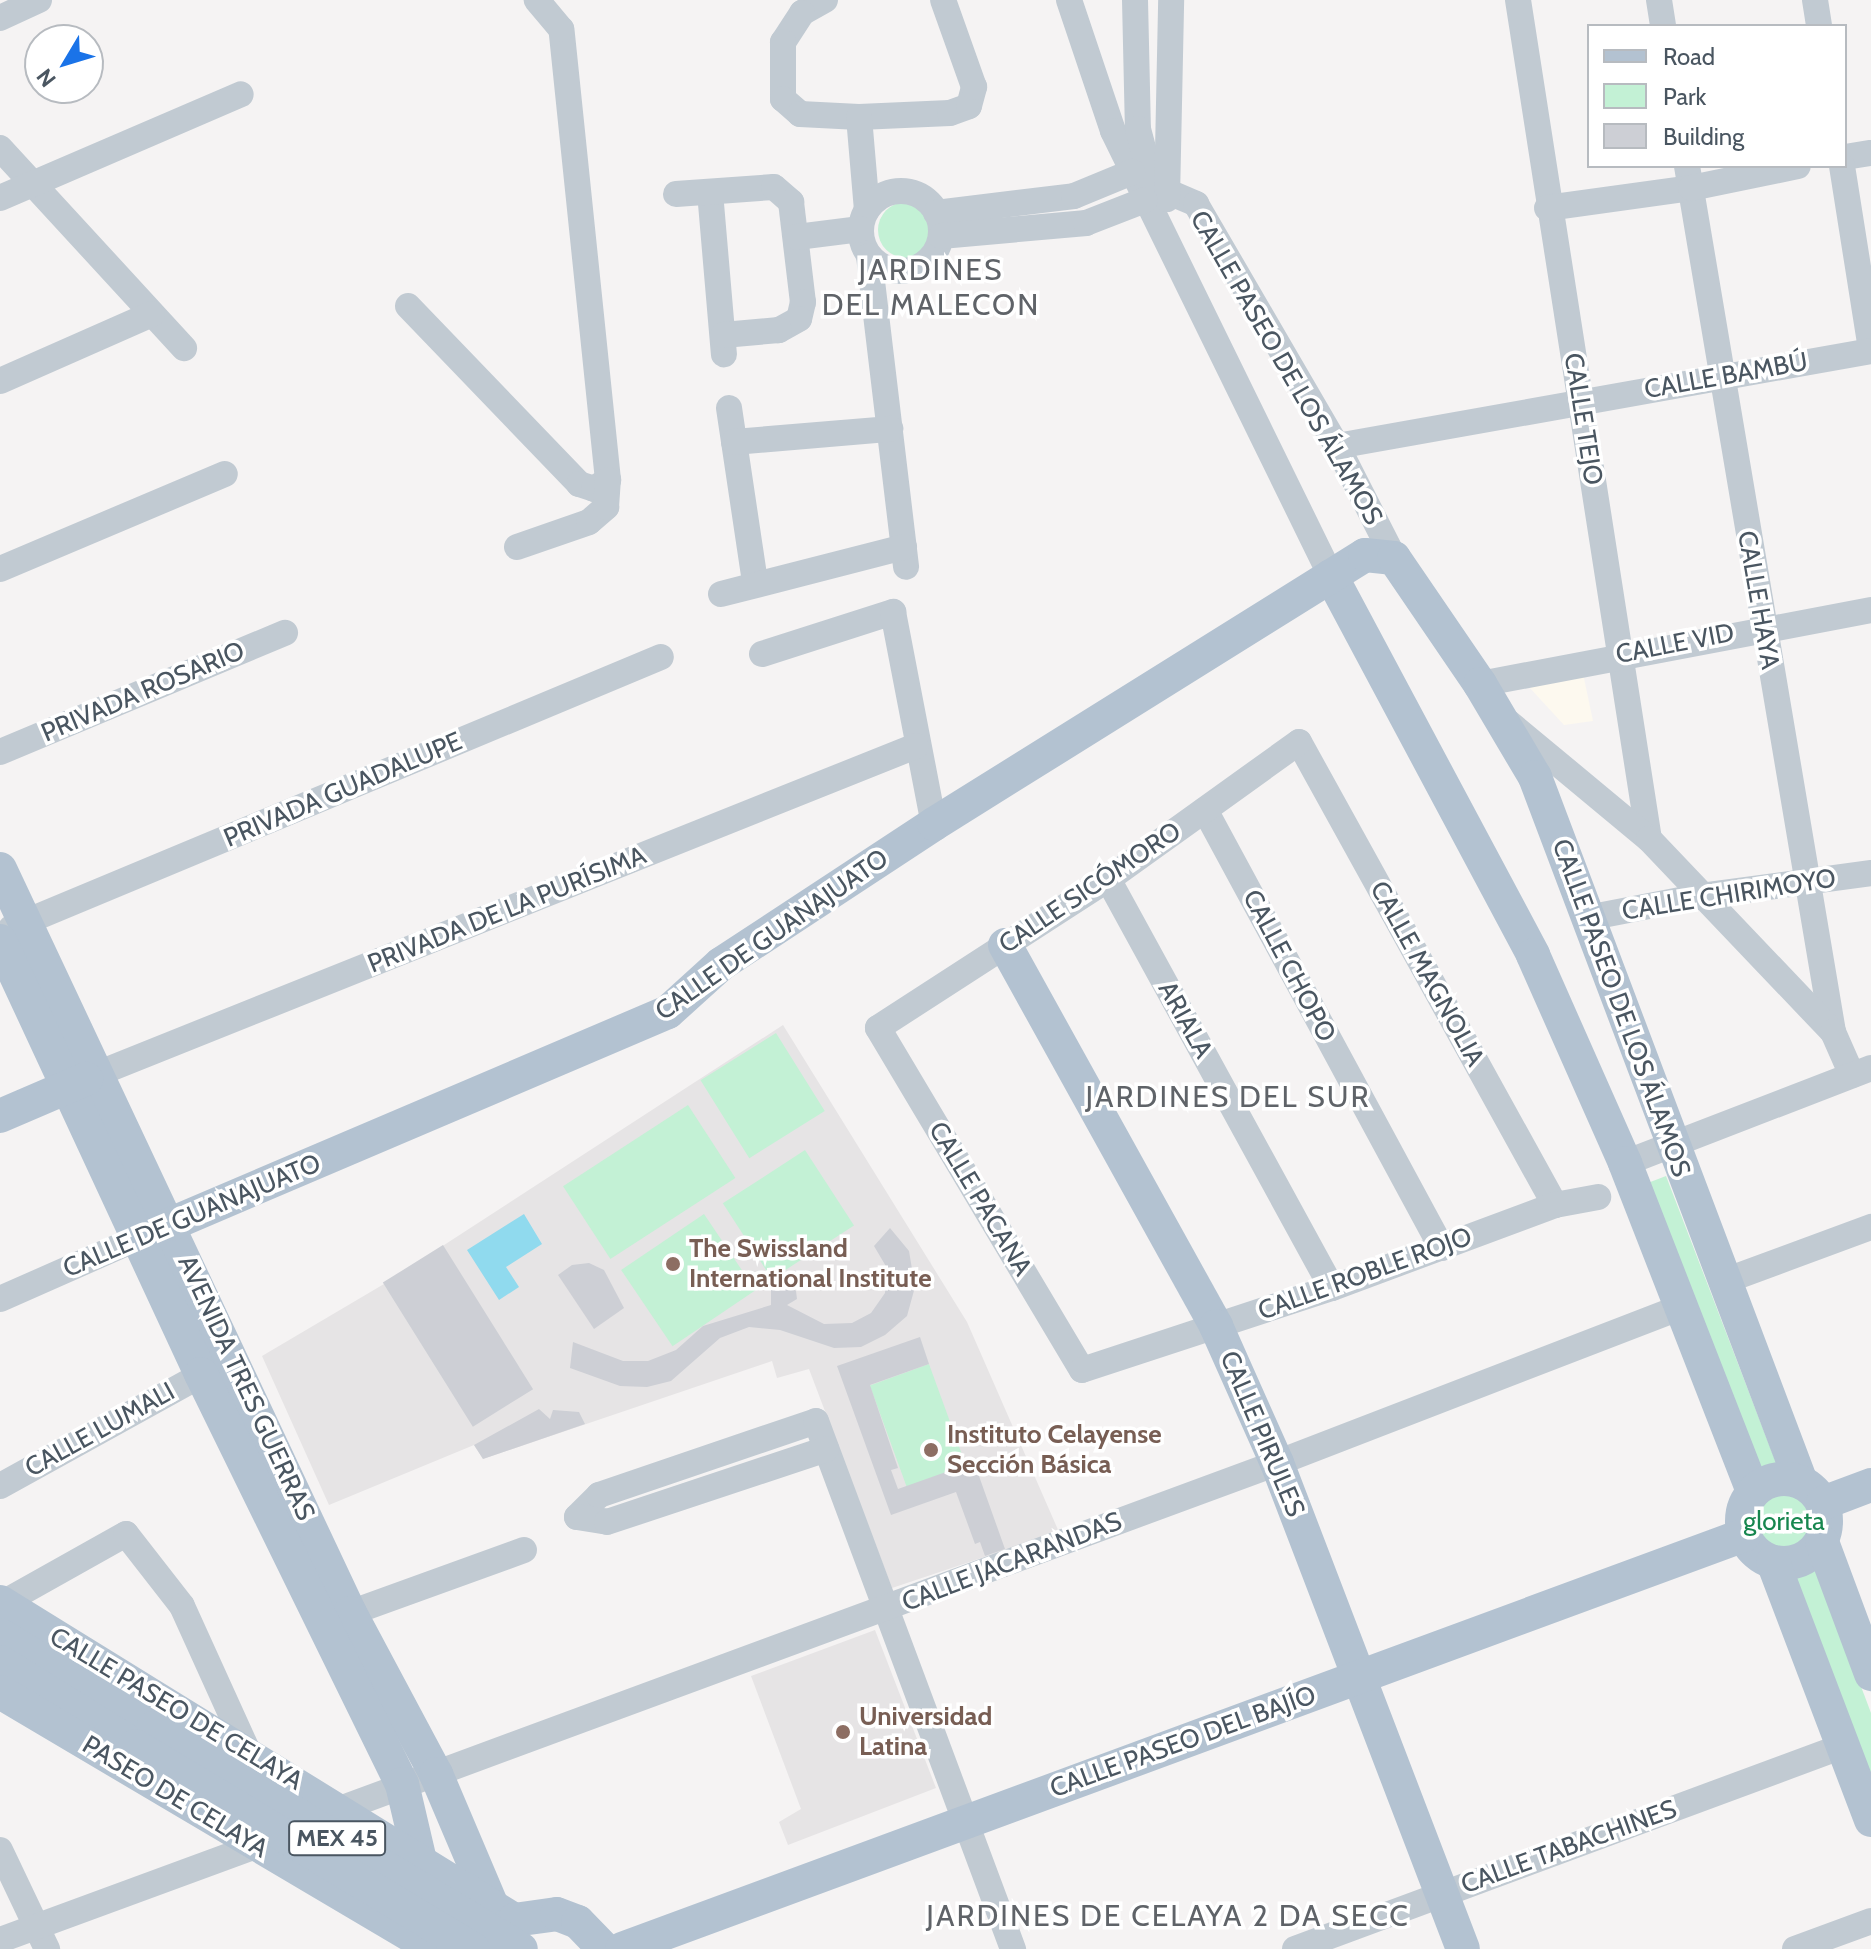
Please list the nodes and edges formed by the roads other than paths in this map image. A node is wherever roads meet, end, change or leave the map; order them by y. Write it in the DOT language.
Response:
graph roads {
  1 [pos="39,0"];
  2 [pos="537,0"];
  3 [pos="564,0"];
  4 [pos="825,0"];
  5 [pos="943,0"];
  6 [pos="1069,0"];
  7 [pos="1135,0"];
  8 [pos="1171,0"];
  9 [pos="1518,0"];
  10 [pos="1659,0"];
  11 [pos="1815,0"];
  12 [pos="0,18"];
  13 [pos="1663,24"];
  14 [pos="1819,24"];
  15 [pos="561,29"];
  16 [pos="241,94"];
  17 [pos="859,117"];
  18 [pos="0,148"];
  19 [pos="1871,153"];
  20 [pos="1847,157"];
  21 [pos="1778,168"];
  22 [pos="1842,168"];
  23 [pos="863,171"];
  24 [pos="1132,172"];
  25 [pos="1689,177"];
  26 [pos="34,183"];
  27 [pos="902,191"];
  28 [pos="710,192"];
  29 [pos="676,194"];
  30 [pos="1156,196"];
  31 [pos="0,198"];
  32 [pos="1547,208"];
  33 [pos="864,220"];
  34 [pos="938,224"];
  35 [pos="797,237"];
  36 [pos="1168,239"];
  37 [pos="869,256"];
  38 [pos="892,271"];
  39 [pos="874,293"];
  40 [pos="408,306"];
  41 [pos="152,314"];
  42 [pos="184,348"];
  43 [pos="1871,350"];
  44 [pos="1721,377"];
  45 [pos="0,381"];
  46 [pos="1581,402"];
  47 [pos="729,408"];
  48 [pos="890,429"];
  49 [pos="734,442"];
  50 [pos="1337,446"];
  51 [pos="225,474"];
  52 [pos="608,480"];
  53 [pos="517,547"];
  54 [pos="1394,558"];
  55 [pos="0,569"];
  56 [pos="1331,576"];
  57 [pos="755,581"];
  58 [pos="721,594"];
  59 [pos="1871,610"];
  60 [pos="1762,628"];
  61 [pos="285,633"];
  62 [pos="762,654"];
  63 [pos="1618,654"];
  64 [pos="661,657"];
  65 [pos="1480,684"];
  66 [pos="1498,713"];
  67 [pos="1299,742"];
  68 [pos="916,746"];
  69 [pos="0,752"];
  70 [pos="1205,810"];
  71 [pos="934,824"];
  72 [pos="1649,839"];
  73 [pos="0,869"];
  74 [pos="1871,873"];
  75 [pos="1108,879"];
  76 [pos="1810,883"];
  77 [pos="1701,896"];
  78 [pos="1587,918"];
  79 [pos="8,932"];
  80 [pos="1005,945"];
  81 [pos="878,1028"];
  82 [pos="1833,1032"];
  83 [pos="1862,1071"];
  84 [pos="82,1080"];
  85 [pos="0,1116"];
  86 [pos="1672,1144"];
  87 [pos="1625,1163"];
  88 [pos="1598,1197"];
  89 [pos="1555,1205"];
  90 [pos="1871,1227"];
  91 [pos="156,1231"];
  92 [pos="1442,1248"];
  93 [pos="1722,1282"];
  94 [pos="1332,1288"];
  95 [pos="0,1299"];
  96 [pos="1681,1307"];
  97 [pos="1216,1326"];
  98 [pos="216,1366"];
  99 [pos="1082,1370"];
  100 [pos="826,1449"];
  101 [pos="696,1462"];
  102 [pos="1277,1463"];
  103 [pos="1871,1485"];
  104 [pos="0,1486"];
  105 [pos="708,1488"];
  106 [pos="1753,1491"];
  107 [pos="1812,1492"];
  108 [pos="1744,1535"];
  109 [pos="1822,1542"];
  110 [pos="524,1550"];
  111 [pos="1773,1562"];
  112 [pos="886,1609"];
  113 [pos="1,1613"];
  114 [pos="350,1613"];
  115 [pos="0,1662"];
  116 [pos="1871,1674"];
  117 [pos="1358,1679"];
  118 [pos="0,1692"];
  119 [pos="144,1737"];
  120 [pos="1843,1746"];
  121 [pos="249,1754"];
  122 [pos="436,1774"];
  123 [pos="402,1784"];
  124 [pos="340,1809"];
  125 [pos="1871,1820"];
  126 [pos="964,1822"];
  127 [pos="255,1846"];
  128 [pos="0,1850"];
  129 [pos="420,1861"];
  130 [pos="1442,1893"];
  131 [pos="1871,1921"];
  132 [pos="387,1922"];
  133 [pos="509,1925"];
  134 [pos="41,1938"];
  135 [pos="0,1940"];
  136 [pos="434,1949"];
  137 [pos="473,1949"];
  138 [pos="484,1949"];
  139 [pos="604,1949"];
  140 [pos="622,1949"];
  141 [pos="1013,1949"];
  142 [pos="1295,1949"];
  143 [pos="1463,1949"];
  144 [pos="1795,1949"];
  1 -- 12 [label="street"];
  2 -- 15 [label="street"];
  3 -- 15 [label="street"];
  4 -- 17 [label="street"];
  5 -- 17 [label="street"];
  6 -- 24 [label="street, CALLE PASEO DE LOS ÁLAMOS"];
  7 -- 36 [label="street, CALLE PASEO DE LOS ÁLAMOS"];
  8 -- 30 [label="street, CALLE PASEO DE LOS ÁLAMOS"];
  9 -- 32 [label="street, CALLE TEJO"];
  10 -- 13 [label="street"];
  11 -- 14 [label="street"];
  15 -- 52 [label="street"];
  16 -- 26 [label="street"];
  17 -- 23 [label="street"];
  18 -- 26 [label="street"];
  19 -- 20 [label="street"];
  21 -- 25 [label="street"];
  22 -- 43 [label="street"];
  23 -- 27 [label="street"];
  23 -- 33 [label="street"];
  24 -- 30 [label="street, CALLE PASEO DE LOS ÁLAMOS"];
  24 -- 34 [label="street"];
  25 -- 32 [label="street"];
  25 -- 44 [label="street, CALLE HAYA"];
  26 -- 31 [label="street"];
  26 -- 41 [label="street"];
  27 -- 33 [label="street"];
  27 -- 34 [label="street"];
  28 -- 29 [label="street"];
  28 -- 35 [label="street"];
  28 -- 35 [label="street"];
  30 -- 34 [label="street"];
  30 -- 36 [label="street, CALLE PASEO DE LOS ÁLAMOS"];
  30 -- 50 [label="street, CALLE PASEO DE LOS ÁLAMOS"];
  32 -- 46 [label="street, CALLE TEJO"];
  33 -- 35 [label="street"];
  33 -- 37 [label="street"];
  34 -- 38 [label="street"];
  36 -- 56 [label="street, CALLE PASEO DE LOS ÁLAMOS"];
  37 -- 38 [label="street"];
  37 -- 39 [label="street"];
  38 -- 39 [label="street"];
  39 -- 48 [label="street"];
  40 -- 52 [label="street"];
  41 -- 42 [label="street"];
  41 -- 45 [label="street"];
  43 -- 44 [label="street, CALLE BAMBÚ"];
  44 -- 46 [label="street, CALLE BAMBÚ"];
  44 -- 60 [label="street, CALLE HAYA"];
  46 -- 50 [label="street, CALLE BAMBÚ"];
  46 -- 63 [label="street, CALLE TEJO"];
  47 -- 49 [label="street"];
  48 -- 49 [label="street"];
  48 -- 57 [label="street"];
  49 -- 57 [label="street"];
  50 -- 54 [label="street, CALLE PASEO DE LOS ÁLAMOS"];
  51 -- 55 [label="street"];
  52 -- 53 [label="street"];
  54 -- 56 [label="main road, CALLE PASEO DE LOS ÁLAMOS"];
  54 -- 65 [label="main road, CALLE PASEO DE LOS ÁLAMOS"];
  56 -- 71 [label="main road, CALLE DE GUANAJUATO"];
  56 -- 87 [label="main road, CALLE PASEO DE LOS ÁLAMOS"];
  57 -- 58 [label="street"];
  59 -- 60 [label="street, CALLE VID"];
  60 -- 63 [label="street, CALLE VID"];
  60 -- 76 [label="street, CALLE HAYA"];
  61 -- 69 [label="street, PRIVADA ROSARIO"];
  62 -- 68 [label="street"];
  63 -- 65 [label="street, CALLE VID"];
  63 -- 72 [label="street, CALLE TEJO"];
  64 -- 79 [label="street, PRIVADA GUADALUPE"];
  65 -- 66 [label="main road, CALLE PASEO DE LOS ÁLAMOS"];
  66 -- 72 [label="street"];
  66 -- 78 [label="main road, CALLE PASEO DE LOS ÁLAMOS"];
  67 -- 70 [label="street, CALLE SICÓMORO"];
  67 -- 89 [label="street, CALLE MAGNOLIA"];
  68 -- 71 [label="street"];
  68 -- 84 [label="street, PRIVADA DE LA PURÍSIMA"];
  70 -- 75 [label="street, CALLE SICÓMORO"];
  70 -- 92 [label="street, CALLE CHOPO"];
  71 -- 91 [label="main road, CALLE DE GUANAJUATO"];
  72 -- 77 [label="street"];
  73 -- 79 [label="main road, AVENIDA TRES GUERRAS"];
  74 -- 76 [label="street, CALLE CHIRIMOYO"];
  75 -- 80 [label="street, CALLE SICÓMORO"];
  75 -- 94 [label="street, ARIALA"];
  76 -- 77 [label="street, CALLE CHIRIMOYO"];
  76 -- 82 [label="street, CALLE HAYA"];
  77 -- 78 [label="street, CALLE CHIRIMOYO"];
  77 -- 82 [label="street"];
  78 -- 86 [label="main road, CALLE PASEO DE LOS ÁLAMOS"];
  79 -- 84 [label="main road, AVENIDA TRES GUERRAS"];
  80 -- 81 [label="street, CALLE SICÓMORO"];
  80 -- 97 [label="main road, CALLE PIRULES"];
  81 -- 99 [label="street, CALLE PACANA"];
  82 -- 83 [label="street"];
  83 -- 86 [label="street"];
  84 -- 85 [label="main road"];
  84 -- 91 [label="main road, AVENIDA TRES GUERRAS"];
  86 -- 87 [label="street"];
  86 -- 93 [label="main road, CALLE PASEO DE LOS ÁLAMOS"];
  87 -- 96 [label="main road, CALLE PASEO DE LOS ÁLAMOS"];
  88 -- 89 [label="street, CALLE ROBLE ROJO"];
  89 -- 92 [label="street, CALLE ROBLE ROJO"];
  90 -- 93 [label="street"];
  91 -- 95 [label="street, CALLE DE GUANAJUATO"];
  91 -- 98 [label="main road, AVENIDA TRES GUERRAS"];
  92 -- 94 [label="street, CALLE ROBLE ROJO"];
  93 -- 107 [label="main road, CALLE PASEO DE LOS ÁLAMOS"];
  94 -- 97 [label="street, CALLE ROBLE ROJO"];
  96 -- 102 [label="street, CALLE JACARANDAS"];
  96 -- 106 [label="main road, CALLE PASEO DE LOS ÁLAMOS"];
  97 -- 99 [label="street, CALLE ROBLE ROJO"];
  97 -- 102 [label="main road, CALLE PIRULES"];
  98 -- 104 [label="street, CALLE LUMALI"];
  98 -- 114 [label="main road, AVENIDA TRES GUERRAS"];
  98 -- 123 [label="main road, AVENIDA TRES GUERRAS"];
  100 -- 101 [label="street"];
  100 -- 105 [label="street"];
  100 -- 112 [label="street"];
  101 -- 105 [label="street"];
  101 -- 105 [label="street"];
  102 -- 112 [label="street, CALLE JACARANDAS"];
  102 -- 117 [label="main road, CALLE PIRULES"];
  103 -- 107 [label="main road"];
  106 -- 107 [label="main road"];
  106 -- 108 [label="main road"];
  107 -- 109 [label="main road"];
  108 -- 111 [label="main road"];
  108 -- 117 [label="main road, CALLE PASEO DEL BAJÍO"];
  109 -- 111 [label="main road"];
  109 -- 116 [label="main road"];
  110 -- 114 [label="street"];
  111 -- 120 [label="main road"];
  112 -- 122 [label="street, CALLE JACARANDAS"];
  112 -- 126 [label="street"];
  113 -- 119 [label="main road, MEX 45"];
  113 -- 121 [label="main road, CALLE PASEO DE CELAYA"];
  113 -- 121 [label="street"];
  114 -- 122 [label="main road, AVENIDA TRES GUERRAS"];
  115 -- 119 [label="main road, MEX 45"];
  117 -- 126 [label="main road, CALLE PASEO DEL BAJÍO"];
  117 -- 130 [label="main road, CALLE PIRULES"];
  118 -- 127 [label="main road, PASEO DE CELAYA"];
  119 -- 133 [label="main road, MEX 45, bridge"];
  119 -- 137 [label="main road, MEX 45, bridge"];
  120 -- 125 [label="main road"];
  120 -- 130 [label="street, CALLE TABACHINES"];
  121 -- 124 [label="main road, CALLE PASEO DE CELAYA"];
  122 -- 123 [label="street, CALLE JACARANDAS"];
  122 -- 133 [label="main road, AVENIDA TRES GUERRAS"];
  123 -- 124 [label="street, CALLE JACARANDAS"];
  123 -- 129 [label="main road, AVENIDA TRES GUERRAS"];
  124 -- 129 [label="main road, CALLE PASEO DE CELAYA"];
  126 -- 140 [label="main road, CALLE PASEO DEL BAJÍO"];
  126 -- 141 [label="street"];
  127 -- 132 [label="main road, PASEO DE CELAYA"];
  127 -- 134 [label="street"];
  128 -- 134 [label="street"];
  129 -- 132 [label="street"];
  129 -- 133 [label="main road, CALLE PASEO DE CELAYA"];
  130 -- 142 [label="street, CALLE TABACHINES"];
  130 -- 143 [label="main road, CALLE PIRULES"];
  131 -- 144 [label="street"];
  132 -- 136 [label="main road, PASEO DE CELAYA"];
  133 -- 138 [label="main road"];
  133 -- 139 [label="main road"];
  134 -- 135 [label="street"];
}
